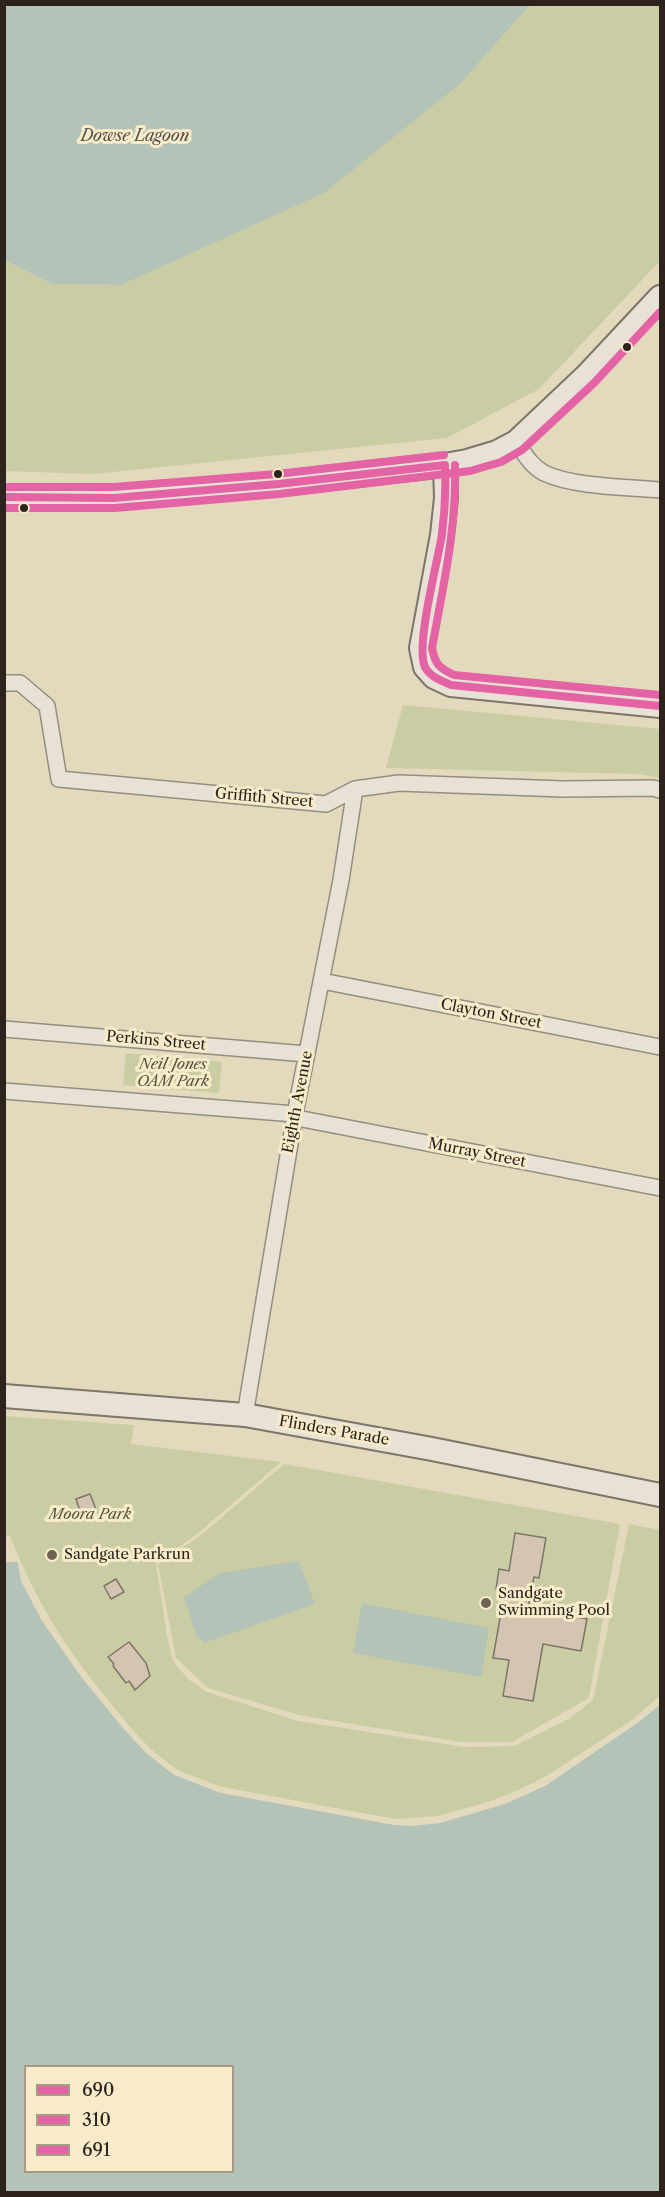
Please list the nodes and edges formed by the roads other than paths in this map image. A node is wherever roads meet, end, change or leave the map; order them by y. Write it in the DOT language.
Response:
graph roads {
  1 [pos="660,297"];
  2 [pos="516,441"];
  3 [pos="445,465"];
  4 [pos="660,490"];
  5 [pos="4,496"];
  6 [pos="4,683"];
  7 [pos="660,706"];
  8 [pos="355,789"];
  9 [pos="660,790"];
  10 [pos="322,981"];
  11 [pos="4,1029"];
  12 [pos="660,1047"];
  13 [pos="307,1054"];
  14 [pos="4,1091"];
  15 [pos="295,1114"];
  16 [pos="660,1188"];
  17 [pos="4,1396"];
  18 [pos="245,1415"];
  19 [pos="660,1495"];
  1 -- 2 [label="main road"];
  2 -- 3 [label="main road"];
  2 -- 4 [label="street"];
  3 -- 5 [label="main road"];
  3 -- 7 [label="main road"];
  6 -- 8 [label="street, Griffith Street"];
  8 -- 9 [label="street, Griffith Street"];
  8 -- 10 [label="street, Eighth Avenue"];
  10 -- 12 [label="street, Clayton Street"];
  10 -- 13 [label="street, Eighth Avenue"];
  11 -- 13 [label="street, Perkins Street"];
  13 -- 15 [label="street, Eighth Avenue"];
  14 -- 15 [label="street"];
  15 -- 16 [label="street, Murray Street"];
  15 -- 18 [label="street, Eighth Avenue"];
  17 -- 18 [label="main road, Flinders Parade"];
  18 -- 19 [label="main road, Flinders Parade"];
}
